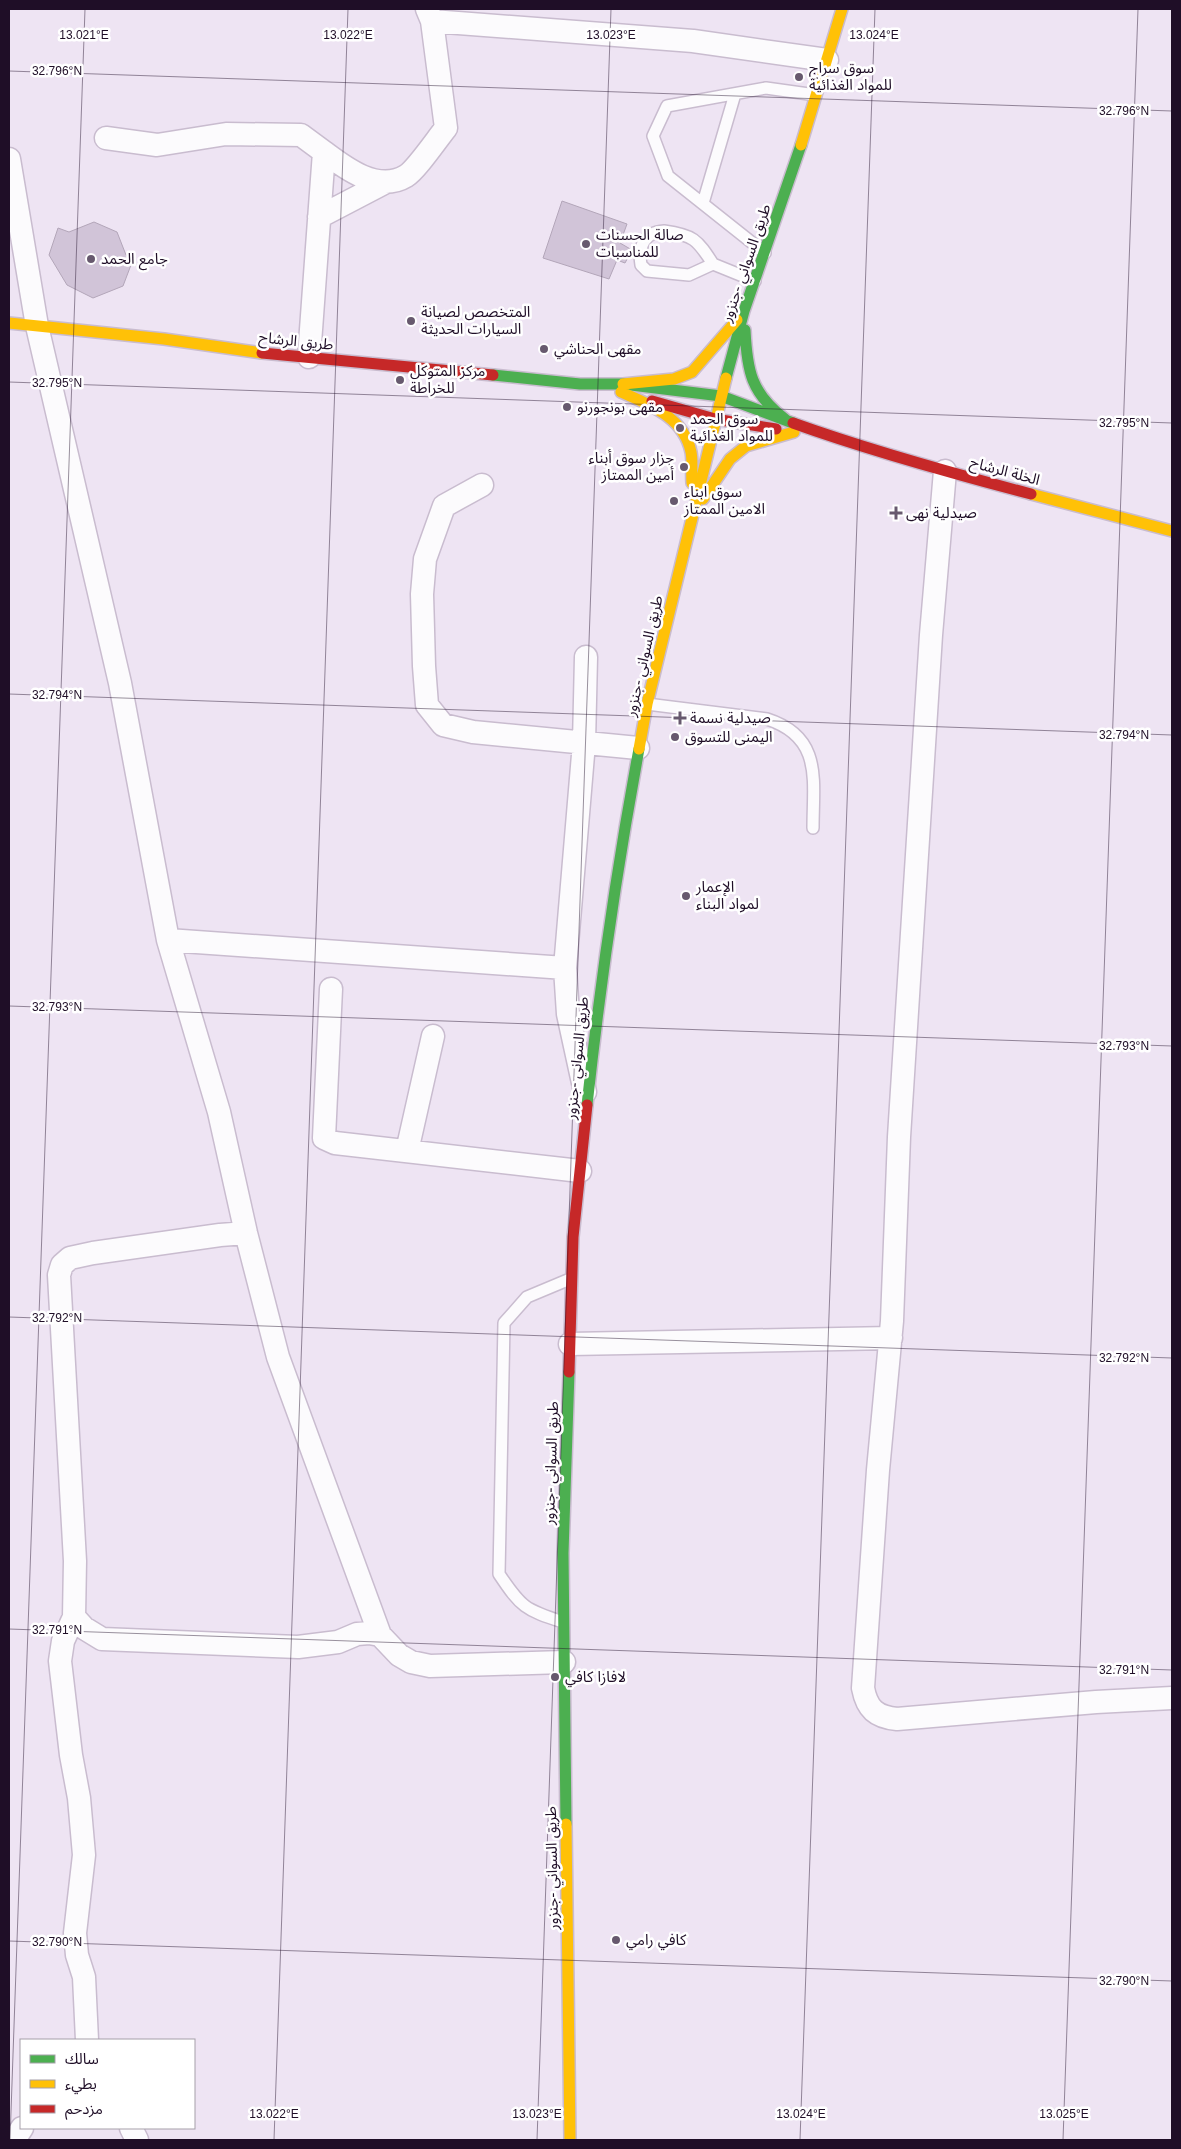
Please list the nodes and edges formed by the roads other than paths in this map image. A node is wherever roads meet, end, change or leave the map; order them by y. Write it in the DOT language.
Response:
graph roads {
  1 [pos="842,9"];
  2 [pos="430,15"];
  3 [pos="827,60"];
  4 [pos="735,94"];
  5 [pos="816,95"];
  6 [pos="106,138"];
  7 [pos="324,152"];
  8 [pos="9,159"];
  9 [pos="386,182"];
  10 [pos="703,203"];
  11 [pos="319,217"];
  12 [pos="765,253"];
  13 [pos="713,264"];
  14 [pos="754,281"];
  15 [pos="744,311"];
  16 [pos="9,323"];
  17 [pos="37,326"];
  18 [pos="309,357"];
  19 [pos="622,388"];
  20 [pos="721,396"];
  21 [pos="715,419"];
  22 [pos="785,419"];
  23 [pos="794,432"];
  24 [pos="832,437"];
  25 [pos="945,471"];
  26 [pos="482,485"];
  27 [pos="693,518"];
  28 [pos="1172,531"];
  29 [pos="586,657"];
  30 [pos="647,704"];
  31 [pos="584,743"];
  32 [pos="638,748"];
  33 [pos="813,828"];
  34 [pos="168,940"];
  35 [pos="566,968"];
  36 [pos="331,989"];
  37 [pos="433,1036"];
  38 [pos="588,1101"];
  39 [pos="407,1152"];
  40 [pos="580,1171"];
  41 [pos="246,1233"];
  42 [pos="572,1278"];
  43 [pos="891,1338"];
  44 [pos="570,1344"];
  45 [pos="74,1617"];
  46 [pos="564,1622"];
  47 [pos="380,1635"];
  48 [pos="564,1662"];
  49 [pos="1172,1698"];
  50 [pos="87,2039"];
  51 [pos="21,2129"];
  52 [pos="14,2140"];
  53 [pos="570,2140"];
  1 -- 3 [label="main road, طريق السواني -جنزور"];
  2 -- 3 [label="street"];
  2 -- 9 [label="street"];
  3 -- 5 [label="main road, طريق السواني -جنزور"];
  4 -- 5 [label="lane"];
  4 -- 10 [label="lane"];
  4 -- 10 [label="lane"];
  5 -- 12 [label="main road, طريق السواني -جنزور"];
  6 -- 7 [label="street"];
  7 -- 9 [label="street"];
  7 -- 11 [label="street"];
  8 -- 17 [label="street"];
  9 -- 11 [label="street"];
  10 -- 12 [label="lane"];
  11 -- 18 [label="street"];
  12 -- 14 [label="main road, طريق السواني -جنزور"];
  13 -- 13 [label="lane"];
  13 -- 14 [label="lane"];
  14 -- 15 [label="main road, طريق السواني -جنزور"];
  15 -- 19 [label="main road"];
  15 -- 20 [label="main road, طريق السواني -جنزور"];
  15 -- 22 [label="main road"];
  16 -- 17 [label="main road, طريق الرشاح"];
  17 -- 18 [label="main road, طريق الرشاح"];
  17 -- 34 [label="street"];
  18 -- 19 [label="main road, طريق الرشاح"];
  19 -- 20 [label="main road, طريق الرشاح"];
  19 -- 21 [label="main road, طريق الرشاح"];
  19 -- 27 [label="main road"];
  20 -- 21 [label="main road, طريق السواني -جنزور"];
  20 -- 22 [label="main road, الخلة الرشاح"];
  21 -- 23 [label="main road, الخلة الرشاح"];
  21 -- 27 [label="main road, طريق السواني -جنزور"];
  22 -- 24 [label="main road, الخلة الرشاح"];
  23 -- 24 [label="main road, الخلة الرشاح"];
  23 -- 27 [label="main road"];
  24 -- 25 [label="main road, الخلة الرشاح"];
  25 -- 28 [label="main road, الخلة الرشاح"];
  25 -- 43 [label="street"];
  26 -- 31 [label="street"];
  27 -- 30 [label="main road, طريق السواني -جنزور"];
  29 -- 31 [label="street"];
  30 -- 32 [label="main road, طريق السواني -جنزور"];
  30 -- 33 [label="lane"];
  31 -- 32 [label="street"];
  31 -- 35 [label="street"];
  32 -- 38 [label="main road, طريق السواني -جنزور"];
  34 -- 35 [label="street"];
  34 -- 41 [label="street"];
  35 -- 38 [label="street"];
  36 -- 39 [label="street"];
  37 -- 39 [label="street"];
  38 -- 40 [label="main road, طريق السواني -جنزور"];
  39 -- 40 [label="street"];
  40 -- 42 [label="main road, طريق السواني -جنزور"];
  41 -- 45 [label="street"];
  41 -- 47 [label="street"];
  42 -- 44 [label="main road, طريق السواني -جنزور"];
  42 -- 46 [label="lane"];
  43 -- 44 [label="street"];
  43 -- 49 [label="street"];
  44 -- 46 [label="main road, طريق السواني -جنزور"];
  45 -- 47 [label="street"];
  45 -- 50 [label="street"];
  46 -- 48 [label="main road, طريق السواني -جنزور"];
  47 -- 48 [label="street"];
  48 -- 53 [label="main road, طريق السواني -جنزور"];
  51 -- 52 [label="street"];
}
